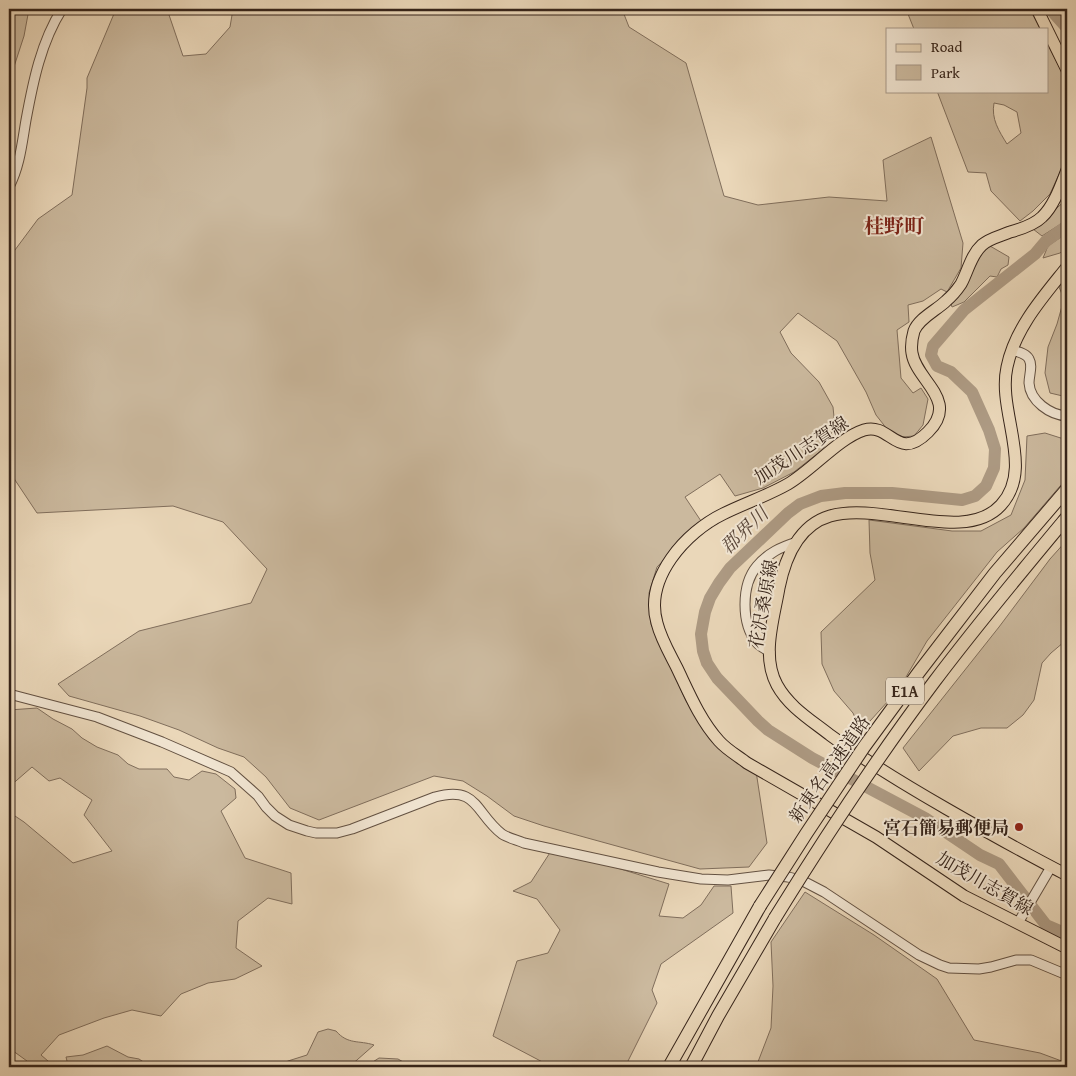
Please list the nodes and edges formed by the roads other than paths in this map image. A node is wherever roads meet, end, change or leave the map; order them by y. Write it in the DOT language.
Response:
graph roads {
  1 [pos="62,9"];
  2 [pos="1037,9"];
  3 [pos="1046,28"];
  4 [pos="1048,31"];
  5 [pos="1067,70"];
  6 [pos="1067,170"];
  7 [pos="9,187"];
  8 [pos="1067,267"];
  9 [pos="1012,350"];
  10 [pos="1067,416"];
  11 [pos="1067,489"];
  12 [pos="1067,517"];
  13 [pos="797,542"];
  14 [pos="770,652"];
  15 [pos="9,694"];
  16 [pos="1049,870"];
  17 [pos="1067,875"];
  18 [pos="1020,919"];
  19 [pos="1067,948"];
  20 [pos="1067,975"];
  21 [pos="670,1067"];
  22 [pos="691,1067"];
  1 -- 7 [label="street"];
  2 -- 3 [label="main road"];
  4 -- 5 [label="main road"];
  6 -- 18 [label="main road, 加茂川志賀線"];
  8 -- 9 [label="main road, 花沢桑原線"];
  9 -- 10 [label="street"];
  9 -- 13 [label="main road, 花沢桑原線"];
  11 -- 21 [label="highway, 新東名高速道路 / E1A, bridge"];
  12 -- 22 [label="highway, 新東名高速道路 / E1A, bridge"];
  13 -- 14 [label="main road, 花沢桑原線"];
  13 -- 14 [label="street"];
  14 -- 16 [label="main road, 花沢桑原線"];
  15 -- 20 [label="street"];
  16 -- 17 [label="main road, 花沢桑原線"];
  16 -- 18 [label="street"];
  18 -- 19 [label="main road, 加茂川志賀線"];
}
